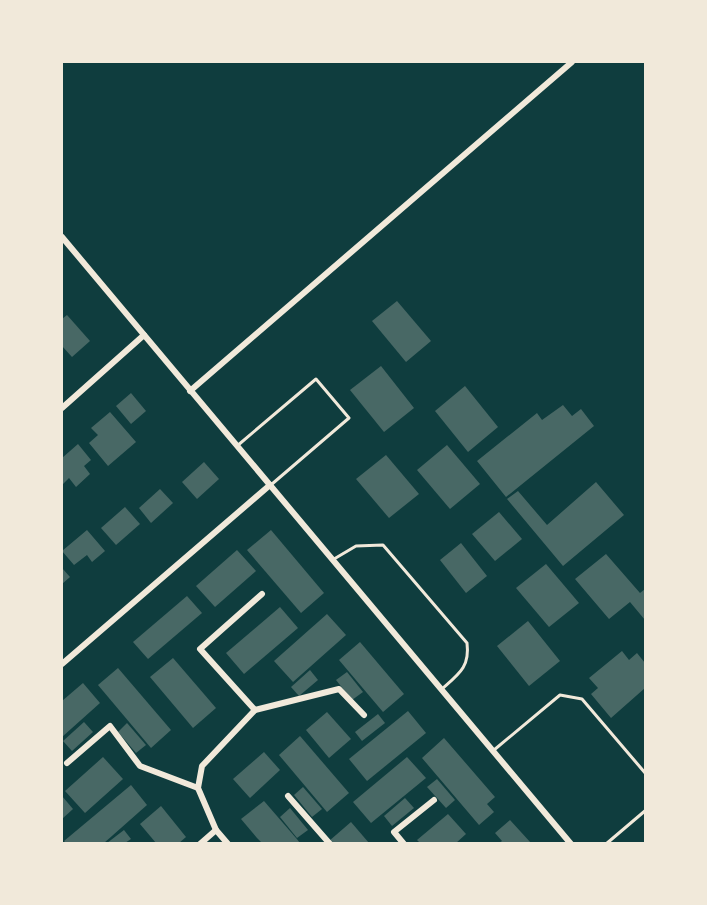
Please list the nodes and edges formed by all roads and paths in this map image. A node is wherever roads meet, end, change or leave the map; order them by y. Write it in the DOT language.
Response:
graph roads {
  1 [pos="572,62"];
  2 [pos="62,237"];
  3 [pos="144,334"];
  4 [pos="190,391"];
  5 [pos="62,408"];
  6 [pos="236,446"];
  7 [pos="270,485"];
  8 [pos="333,560"];
  9 [pos="262,594"];
  10 [pos="62,664"];
  11 [pos="442,689"];
  12 [pos="255,710"];
  13 [pos="364,715"];
  14 [pos="492,751"];
  15 [pos="67,763"];
  16 [pos="645,774"];
  17 [pos="198,788"];
  18 [pos="288,796"];
  19 [pos="434,800"];
  20 [pos="645,810"];
  21 [pos="216,830"];
  22 [pos="200,843"];
  23 [pos="228,843"];
  24 [pos="330,843"];
  25 [pos="404,843"];
  26 [pos="571,843"];
  27 [pos="606,843"];
  1 -- 4 [label="street"];
  2 -- 3 [label="street"];
  3 -- 4 [label="street"];
  3 -- 5 [label="street"];
  4 -- 6 [label="street"];
  6 -- 7 [label="street"];
  6 -- 7 [label="lane"];
  7 -- 8 [label="street"];
  7 -- 10 [label="street"];
  8 -- 11 [label="street"];
  8 -- 11 [label="lane"];
  9 -- 12 [label="street"];
  11 -- 14 [label="street"];
  12 -- 13 [label="street"];
  12 -- 17 [label="street"];
  14 -- 16 [label="lane"];
  14 -- 26 [label="street"];
  15 -- 17 [label="street"];
  17 -- 21 [label="street"];
  18 -- 24 [label="street"];
  19 -- 25 [label="street"];
  20 -- 27 [label="lane"];
  21 -- 22 [label="street"];
  21 -- 23 [label="street"];
}
